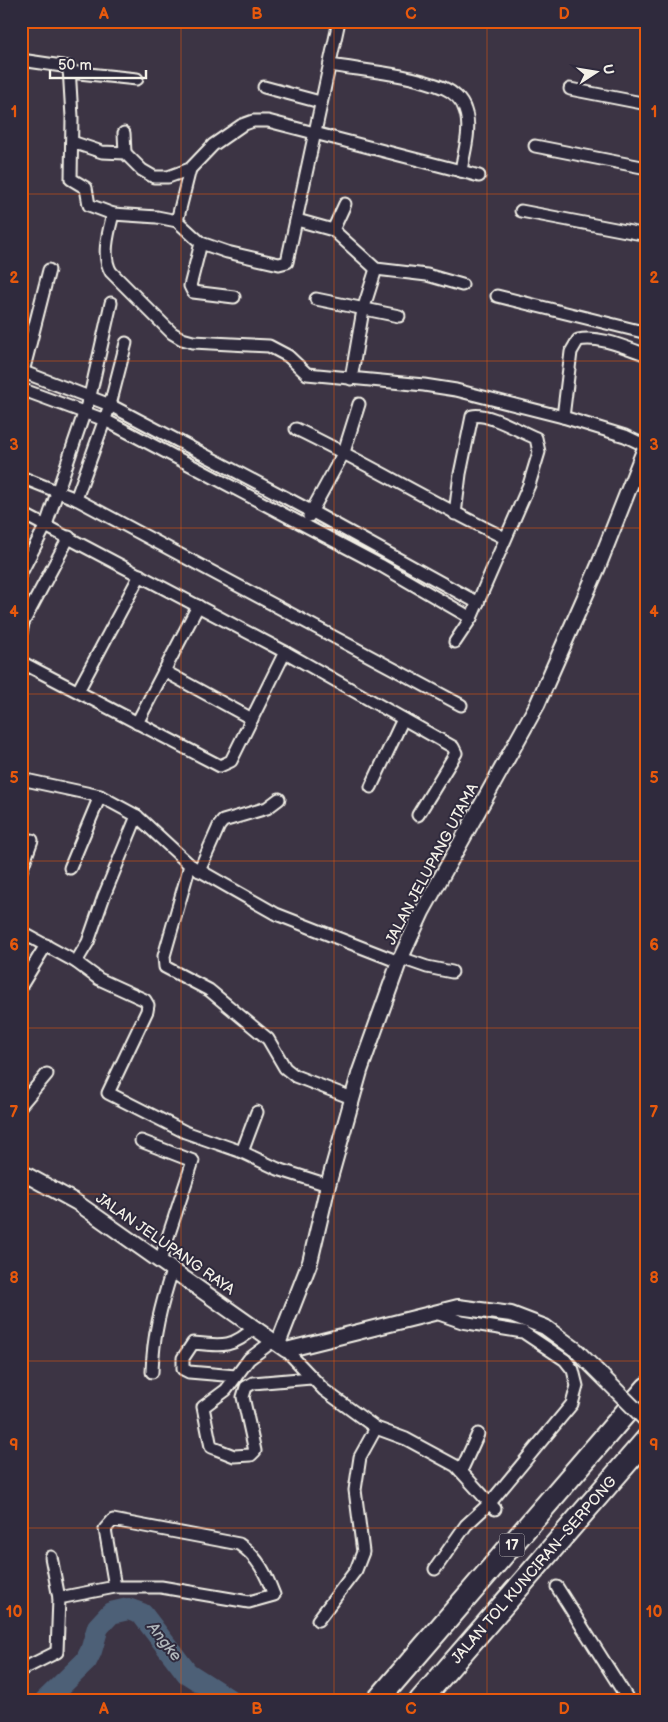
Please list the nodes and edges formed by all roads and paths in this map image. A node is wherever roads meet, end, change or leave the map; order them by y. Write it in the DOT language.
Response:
graph roads {
  1 [pos="339,21"];
  2 [pos="21,60"];
  3 [pos="330,65"];
  4 [pos="70,72"];
  5 [pos="137,79"];
  6 [pos="264,87"];
  7 [pos="570,89"];
  8 [pos="320,102"];
  9 [pos="647,104"];
  10 [pos="315,132"];
  11 [pos="124,134"];
  12 [pos="72,142"];
  13 [pos="535,146"];
  14 [pos="125,153"];
  15 [pos="647,168"];
  16 [pos="190,169"];
  17 [pos="461,171"];
  18 [pos="479,176"];
  19 [pos="345,204"];
  20 [pos="521,211"];
  21 [pos="113,214"];
  22 [pos="297,220"];
  23 [pos="177,221"];
  24 [pos="333,230"];
  25 [pos="647,235"];
  26 [pos="201,243"];
  27 [pos="376,269"];
  28 [pos="49,270"];
  29 [pos="462,286"];
  30 [pos="497,296"];
  31 [pos="234,297"];
  32 [pos="316,299"];
  33 [pos="111,303"];
  34 [pos="363,310"];
  35 [pos="399,316"];
  36 [pos="647,333"];
  37 [pos="126,343"];
  38 [pos="647,355"];
  39 [pos="22,371"];
  40 [pos="351,379"];
  41 [pos="21,389"];
  42 [pos="90,396"];
  43 [pos="359,404"];
  44 [pos="110,405"];
  45 [pos="84,412"];
  46 [pos="563,417"];
  47 [pos="105,420"];
  48 [pos="296,429"];
  49 [pos="645,451"];
  50 [pos="344,452"];
  51 [pos="21,477"];
  52 [pos="57,490"];
  53 [pos="76,500"];
  54 [pos="311,510"];
  55 [pos="21,513"];
  56 [pos="455,514"];
  57 [pos="48,520"];
  58 [pos="305,526"];
  59 [pos="70,538"];
  60 [pos="505,538"];
  61 [pos="21,573"];
  62 [pos="140,575"];
  63 [pos="478,603"];
  64 [pos="198,606"];
  65 [pos="471,618"];
  66 [pos="22,626"];
  67 [pos="455,642"];
  68 [pos="285,652"];
  69 [pos="21,662"];
  70 [pos="164,671"];
  71 [pos="78,691"];
  72 [pos="461,705"];
  73 [pos="252,719"];
  74 [pos="403,719"];
  75 [pos="137,724"];
  76 [pos="21,778"];
  77 [pos="371,787"];
  78 [pos="100,796"];
  79 [pos="279,799"];
  80 [pos="418,815"];
  81 [pos="137,816"];
  82 [pos="32,840"];
  83 [pos="70,868"];
  84 [pos="195,868"];
  85 [pos="21,871"];
  86 [pos="21,932"];
  87 [pos="46,945"];
  88 [pos="400,960"];
  89 [pos="76,962"];
  90 [pos="452,972"];
  91 [pos="21,986"];
  92 [pos="47,1074"];
  93 [pos="352,1098"];
  94 [pos="21,1105"];
  95 [pos="257,1112"];
  96 [pos="141,1141"];
  97 [pos="242,1152"];
  98 [pos="21,1172"];
  99 [pos="328,1185"];
  100 [pos="160,1261"];
  101 [pos="172,1271"];
  102 [pos="436,1313"];
  103 [pos="255,1327"];
  104 [pos="279,1345"];
  105 [pos="152,1372"];
  106 [pos="236,1376"];
  107 [pos="311,1378"];
  108 [pos="647,1388"];
  109 [pos="647,1421"];
  110 [pos="376,1428"];
  111 [pos="478,1434"];
  112 [pos="647,1439"];
  113 [pos="461,1470"];
  114 [pos="493,1506"];
  115 [pos="51,1557"];
  116 [pos="435,1570"];
  117 [pos="557,1587"];
  118 [pos="115,1588"];
  119 [pos="59,1598"];
  120 [pos="318,1620"];
  121 [pos="21,1670"];
  122 [pos="377,1701"];
  123 [pos="420,1701"];
  124 [pos="629,1701"];
  1 -- 3 [label="street"];
  2 -- 4 [label="street"];
  3 -- 8 [label="street"];
  3 -- 17 [label="street"];
  4 -- 5 [label="street"];
  4 -- 12 [label="street"];
  6 -- 8 [label="street"];
  7 -- 9 [label="street"];
  8 -- 10 [label="street"];
  10 -- 16 [label="street"];
  10 -- 17 [label="street"];
  10 -- 22 [label="street"];
  11 -- 14 [label="street"];
  12 -- 14 [label="street"];
  12 -- 21 [label="street"];
  13 -- 15 [label="street"];
  14 -- 16 [label="street"];
  16 -- 23 [label="street"];
  17 -- 18 [label="street"];
  19 -- 24 [label="street"];
  20 -- 25 [label="street"];
  21 -- 23 [label="street"];
  21 -- 40 [label="street"];
  22 -- 24 [label="street"];
  22 -- 26 [label="street"];
  23 -- 26 [label="street"];
  24 -- 27 [label="street"];
  26 -- 31 [label="street"];
  27 -- 29 [label="street"];
  27 -- 34 [label="street"];
  28 -- 39 [label="street"];
  30 -- 36 [label="street"];
  32 -- 34 [label="street"];
  33 -- 42 [label="street"];
  34 -- 35 [label="street"];
  34 -- 40 [label="street"];
  37 -- 44 [label="street"];
  38 -- 46 [label="street"];
  39 -- 42 [label="street"];
  40 -- 46 [label="street"];
  41 -- 45 [label="street"];
  42 -- 44 [label="street"];
  42 -- 45 [label="street"];
  43 -- 50 [label="street"];
  44 -- 47 [label="street"];
  44 -- 54 [label="street"];
  45 -- 47 [label="street"];
  45 -- 52 [label="street"];
  46 -- 49 [label="street"];
  47 -- 53 [label="street"];
  47 -- 58 [label="street"];
  48 -- 50 [label="street"];
  49 -- 88 [label="street, JALAN JELUPANG UTAMA"];
  50 -- 54 [label="street"];
  50 -- 56 [label="street"];
  51 -- 52 [label="street"];
  52 -- 53 [label="street"];
  52 -- 57 [label="street"];
  53 -- 72 [label="street"];
  54 -- 58 [label="street"];
  54 -- 63 [label="street"];
  55 -- 57 [label="street"];
  56 -- 60 [label="street"];
  56 -- 60 [label="street"];
  57 -- 59 [label="street"];
  57 -- 61 [label="street"];
  58 -- 65 [label="street"];
  59 -- 62 [label="street"];
  59 -- 66 [label="street"];
  60 -- 63 [label="street"];
  62 -- 64 [label="street"];
  62 -- 71 [label="street"];
  63 -- 65 [label="street"];
  64 -- 68 [label="street"];
  64 -- 70 [label="street"];
  65 -- 67 [label="street"];
  68 -- 73 [label="street"];
  68 -- 74 [label="street"];
  69 -- 71 [label="street"];
  70 -- 73 [label="street"];
  70 -- 75 [label="street"];
  71 -- 75 [label="street"];
  73 -- 75 [label="street"];
  74 -- 77 [label="street"];
  74 -- 80 [label="street"];
  76 -- 78 [label="street"];
  78 -- 81 [label="street"];
  78 -- 83 [label="street"];
  79 -- 84 [label="street"];
  81 -- 84 [label="street"];
  81 -- 89 [label="street"];
  82 -- 85 [label="street"];
  84 -- 88 [label="street"];
  84 -- 93 [label="street"];
  86 -- 87 [label="street"];
  87 -- 89 [label="street"];
  87 -- 91 [label="street"];
  88 -- 90 [label="street"];
  88 -- 93 [label="street, JALAN JELUPANG UTAMA"];
  89 -- 97 [label="street"];
  92 -- 94 [label="street"];
  93 -- 99 [label="street, JALAN JELUPANG UTAMA"];
  95 -- 97 [label="street"];
  96 -- 100 [label="street"];
  97 -- 99 [label="street"];
  98 -- 100 [label="street, JALAN JELUPANG RAYA"];
  99 -- 104 [label="street, JALAN JELUPANG UTAMA"];
  100 -- 101 [label="street, JALAN JELUPANG RAYA"];
  101 -- 103 [label="street, JALAN JELUPANG RAYA"];
  101 -- 105 [label="street"];
  102 -- 104 [label="street"];
  102 -- 109 [label="street, bridge"];
  102 -- 114 [label="street"];
  103 -- 104 [label="street, JALAN JELUPANG RAYA"];
  103 -- 106 [label="street"];
  104 -- 106 [label="street"];
  104 -- 107 [label="street, JALAN JELUPANG RAYA"];
  106 -- 107 [label="street"];
  107 -- 110 [label="street, JALAN JELUPANG RAYA"];
  108 -- 122 [label="highway, 17"];
  110 -- 113 [label="street, JALAN JELUPANG RAYA"];
  110 -- 120 [label="street"];
  111 -- 113 [label="street"];
  112 -- 123 [label="highway, JALAN TOL KUNCIRAN–SERPONG / 17"];
  113 -- 114 [label="street, JALAN JELUPANG RAYA"];
  114 -- 116 [label="street"];
  115 -- 119 [label="street"];
  117 -- 124 [label="street"];
  118 -- 118 [label="street"];
  118 -- 119 [label="street"];
  119 -- 121 [label="street"];
}
